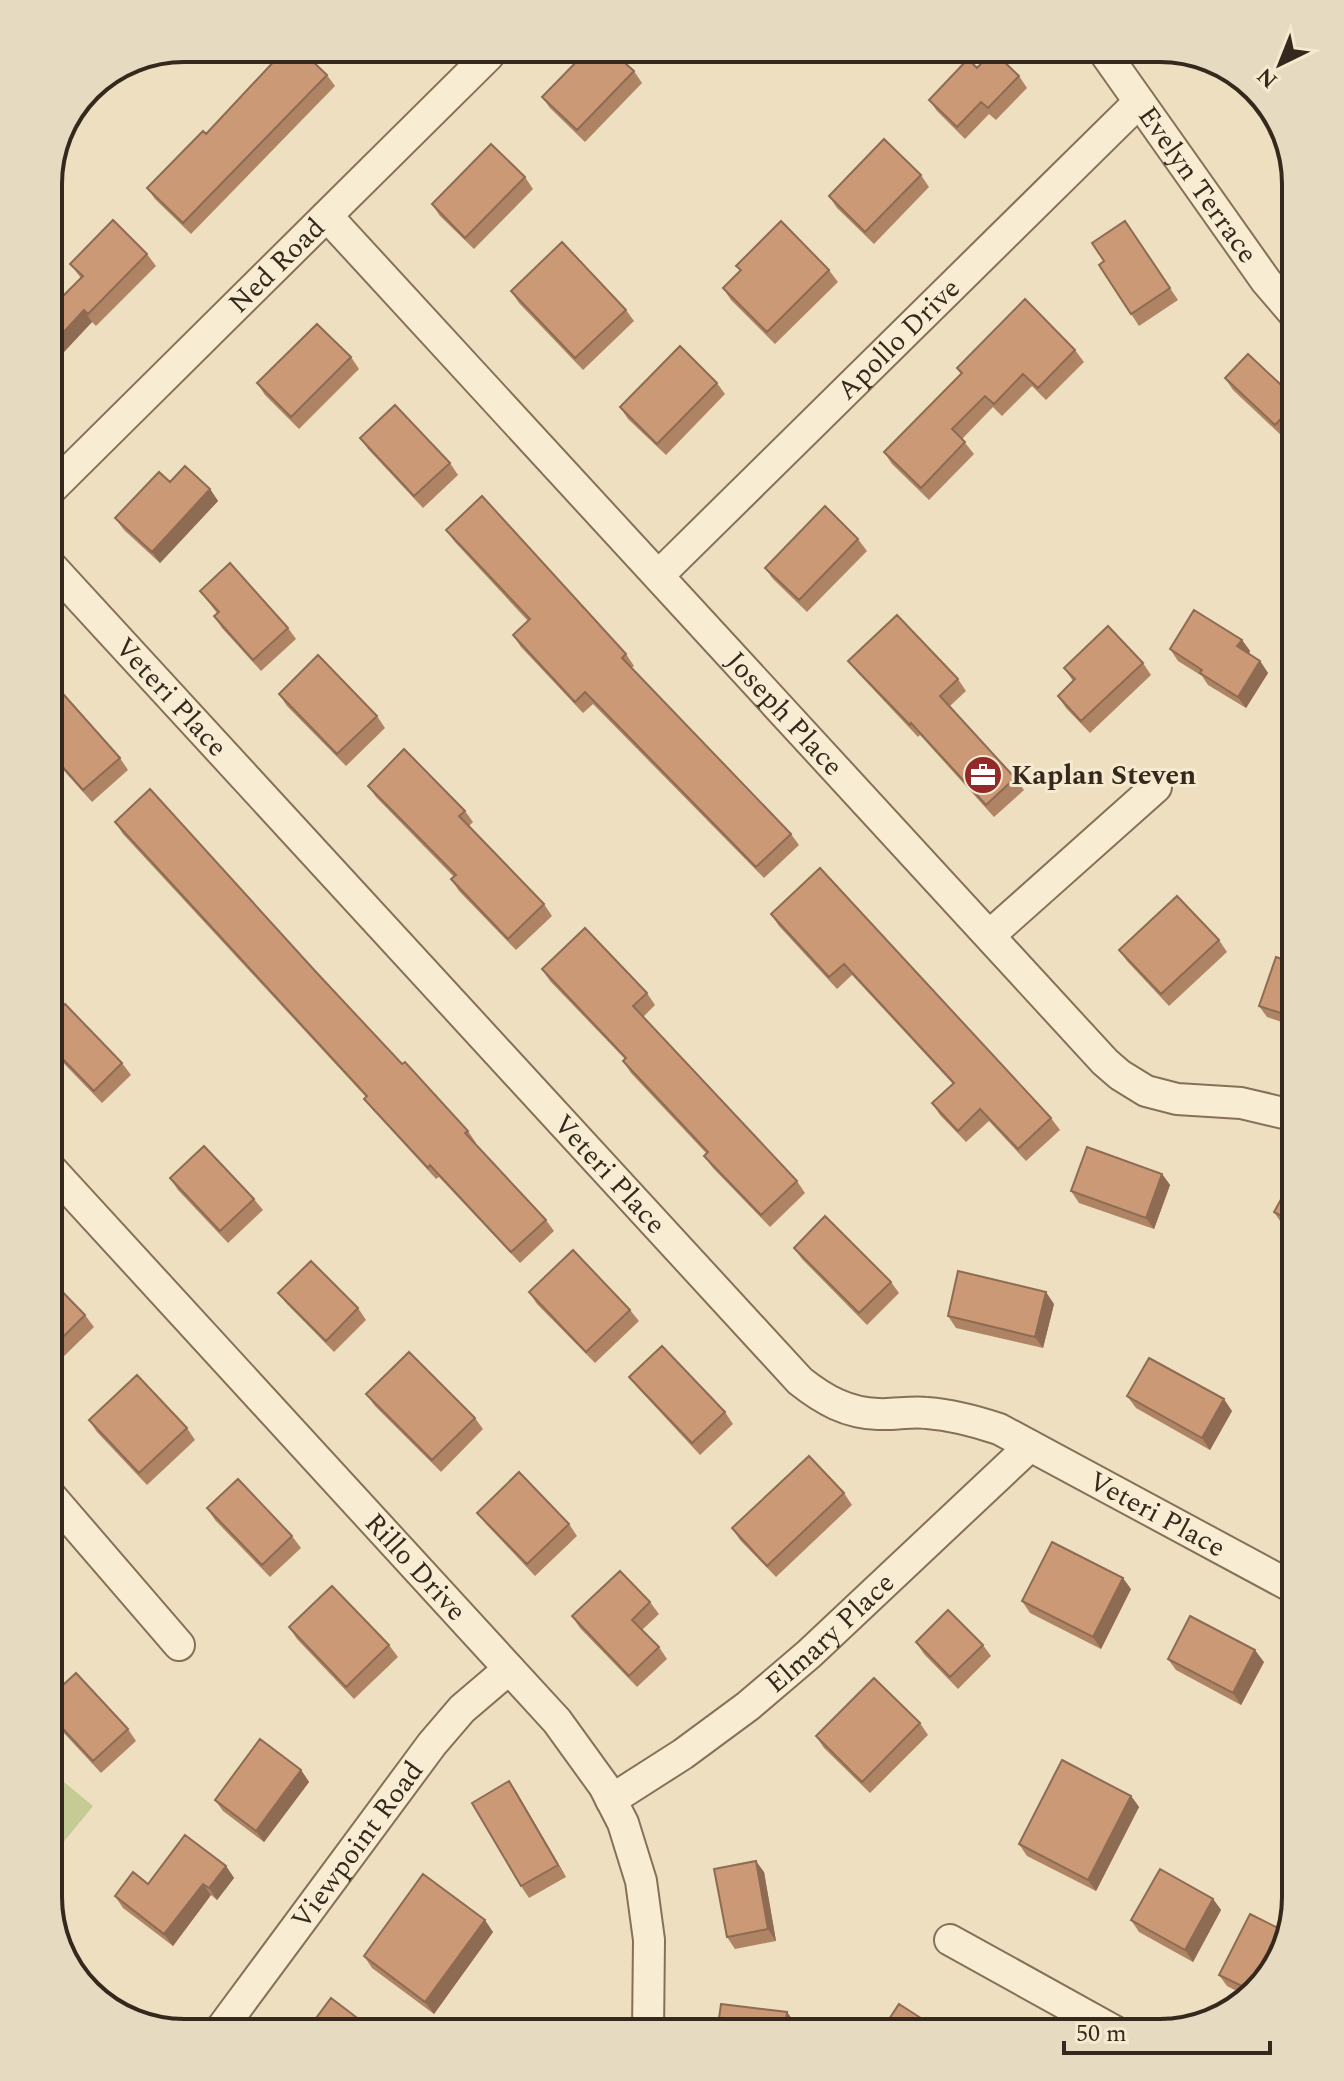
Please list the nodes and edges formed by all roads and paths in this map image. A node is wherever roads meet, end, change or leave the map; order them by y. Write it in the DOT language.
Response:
graph roads {
  1 [pos="482,62"];
  2 [pos="1111,62"];
  3 [pos="1139,102"];
  4 [pos="327,216"];
  5 [pos="1282,298"];
  6 [pos="62,478"];
  7 [pos="659,575"];
  8 [pos="62,578"];
  9 [pos="1156,787"];
  10 [pos="990,935"];
  11 [pos="1282,1113"];
  12 [pos="62,1181"];
  13 [pos="1030,1446"];
  14 [pos="62,1509"];
  15 [pos="1282,1581"];
  16 [pos="179,1645"];
  17 [pos="509,1669"];
  18 [pos="611,1800"];
  19 [pos="950,1940"];
  20 [pos="228,2019"];
  21 [pos="648,2019"];
  22 [pos="1093,2019"];
  1 -- 4 [label="street, Ned Road"];
  2 -- 3 [label="street, Evelyn Terrace"];
  3 -- 5 [label="street, Evelyn Terrace"];
  3 -- 7 [label="street, Apollo Drive"];
  4 -- 6 [label="street, Ned Road"];
  4 -- 7 [label="street, Joseph Place"];
  7 -- 10 [label="street, Joseph Place"];
  8 -- 13 [label="street, Veteri Place"];
  9 -- 10 [label="street"];
  10 -- 11 [label="street, Joseph Place"];
  12 -- 17 [label="street, Rillo Drive"];
  13 -- 15 [label="street, Veteri Place"];
  13 -- 18 [label="street, Elmary Place"];
  14 -- 16 [label="street"];
  17 -- 18 [label="street, Rillo Drive"];
  17 -- 20 [label="street, Viewpoint Road"];
  18 -- 21 [label="street, Rillo Drive"];
  19 -- 22 [label="street"];
}
